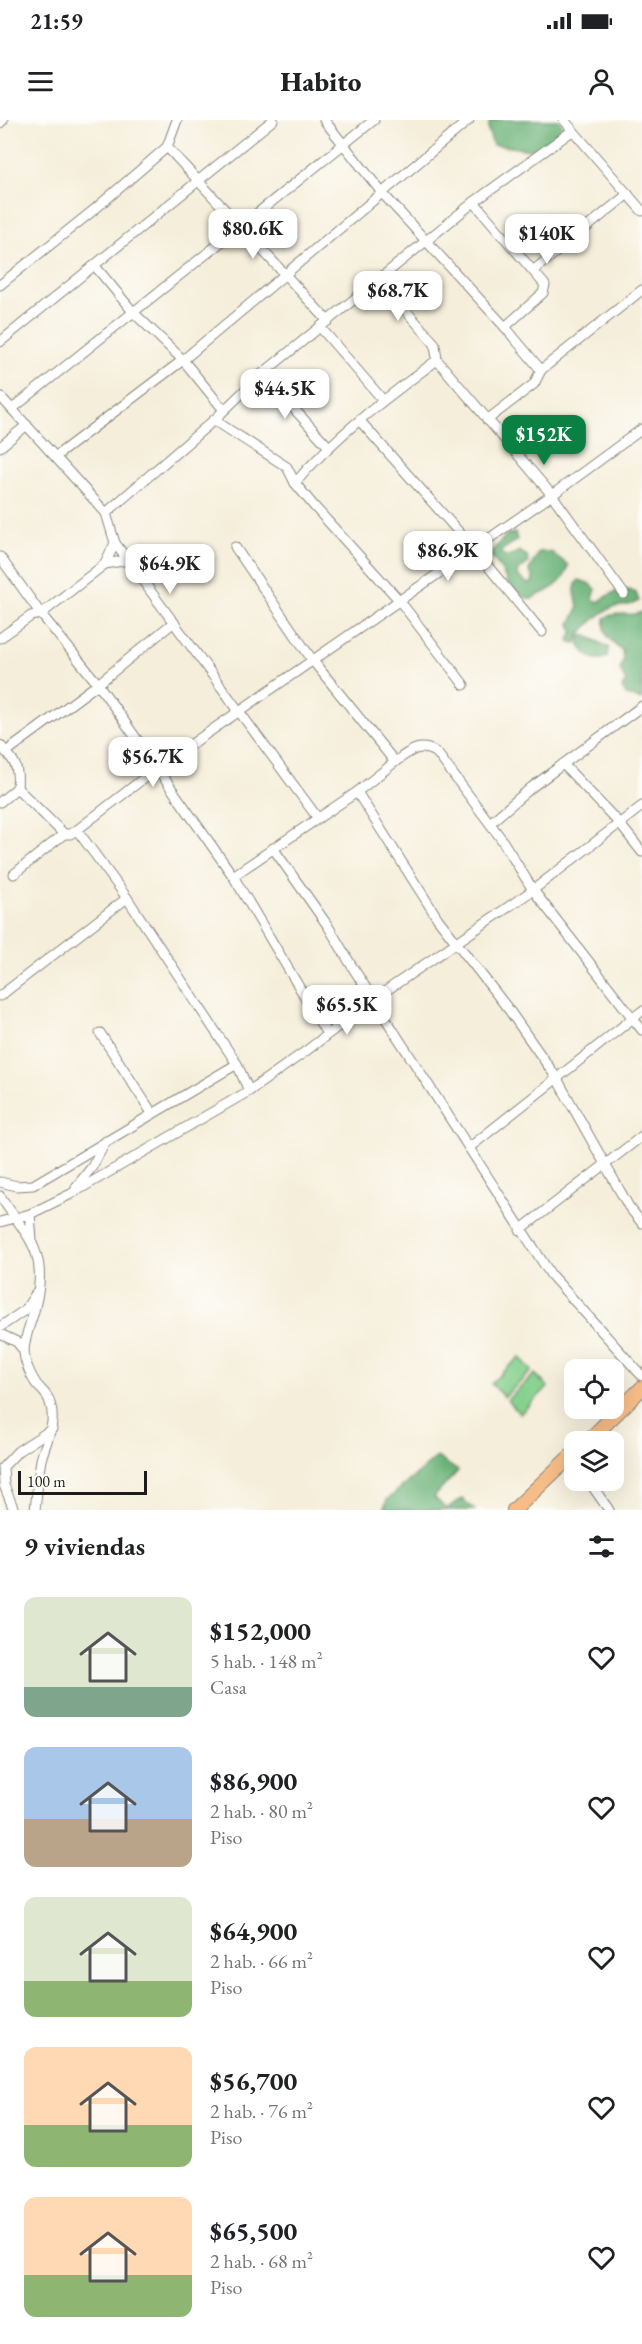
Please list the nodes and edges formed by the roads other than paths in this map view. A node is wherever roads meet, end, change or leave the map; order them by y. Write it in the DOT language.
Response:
graph roads {
  1 [pos="177,120"];
  2 [pos="273,120"];
  3 [pos="324,120"];
  4 [pos="374,120"];
  5 [pos="470,120"];
  6 [pos="564,120"];
  7 [pos="572,130"];
  8 [pos="344,144"];
  9 [pos="167,147"];
  10 [pos="198,181"];
  11 [pos="383,194"];
  12 [pos="627,194"];
  13 [pos="474,202"];
  14 [pos="641,209"];
  15 [pos="241,227"];
  16 [pos="427,241"];
  17 [pos="95,266"];
  18 [pos="534,270"];
  19 [pos="285,275"];
  20 [pos="379,280"];
  21 [pos="0,285"];
  22 [pos="642,290"];
  23 [pos="134,313"];
  24 [pos="324,324"];
  25 [pos="505,327"];
  26 [pos="0,342"];
  27 [pos="183,360"];
  28 [pos="437,360"];
  29 [pos="540,370"];
  30 [pos="262,374"];
  31 [pos="0,396"];
  32 [pos="383,400"];
  33 [pos="12,409"];
  34 [pos="223,409"];
  35 [pos="214,420"];
  36 [pos="487,420"];
  37 [pos="360,421"];
  38 [pos="27,425"];
  39 [pos="642,429"];
  40 [pos="0,447"];
  41 [pos="328,447"];
  42 [pos="56,456"];
  43 [pos="295,483"];
  44 [pos="552,495"];
  45 [pos="106,513"];
  46 [pos="115,543"];
  47 [pos="235,548"];
  48 [pos="473,548"];
  49 [pos="0,557"];
  50 [pos="128,560"];
  51 [pos="105,564"];
  52 [pos="624,594"];
  53 [pos="399,600"];
  54 [pos="41,614"];
  55 [pos="174,622"];
  56 [pos="542,632"];
  57 [pos="0,638"];
  58 [pos="313,661"];
  59 [pos="98,684"];
  60 [pos="464,685"];
  61 [pos="642,706"];
  62 [pos="239,713"];
  63 [pos="3,749"];
  64 [pos="395,762"];
  65 [pos="563,764"];
  66 [pos="157,768"];
  67 [pos="17,788"];
  68 [pos="357,792"];
  69 [pos="0,802"];
  70 [pos="642,806"];
  71 [pos="317,817"];
  72 [pos="490,823"];
  73 [pos="619,823"];
  74 [pos="77,830"];
  75 [pos="64,834"];
  76 [pos="273,848"];
  77 [pos="642,852"];
  78 [pos="14,874"];
  79 [pos="233,876"];
  80 [pos="533,890"];
  81 [pos="127,898"];
  82 [pos="458,943"];
  83 [pos="0,996"];
  84 [pos="374,999"];
  85 [pos="642,1011"];
  86 [pos="631,1018"];
  87 [pos="642,1030"];
  88 [pos="100,1033"];
  89 [pos="327,1034"];
  90 [pos="237,1065"];
  91 [pos="556,1077"];
  92 [pos="249,1091"];
  93 [pos="152,1113"];
  94 [pos="642,1136"];
  95 [pos="107,1140"];
  96 [pos="470,1147"];
  97 [pos="604,1164"];
  98 [pos="0,1182"];
  99 [pos="71,1194"];
  100 [pos="0,1196"];
  101 [pos="30,1214"];
  102 [pos="15,1218"];
  103 [pos="0,1222"];
  104 [pos="642,1223"];
  105 [pos="520,1230"];
  106 [pos="32,1241"];
  107 [pos="39,1288"];
  108 [pos="0,1327"];
  109 [pos="0,1334"];
  110 [pos="24,1351"];
  111 [pos="642,1376"];
  112 [pos="642,1388"];
  113 [pos="51,1428"];
  114 [pos="597,1431"];
  115 [pos="564,1465"];
  116 [pos="596,1491"];
  117 [pos="14,1510"];
  118 [pos="35,1510"];
  119 [pos="514,1510"];
  120 [pos="609,1510"];
  1 -- 9 [label="street"];
  2 -- 10 [label="street"];
  3 -- 8 [label="street"];
  4 -- 8 [label="street"];
  5 -- 11 [label="street"];
  6 -- 7 [label="street"];
  7 -- 12 [label="street"];
  7 -- 13 [label="street"];
  8 -- 11 [label="street"];
  8 -- 15 [label="street"];
  9 -- 10 [label="street"];
  9 -- 21 [label="street"];
  10 -- 15 [label="street"];
  10 -- 17 [label="street"];
  11 -- 16 [label="street"];
  11 -- 19 [label="street"];
  12 -- 14 [label="street"];
  12 -- 18 [label="street"];
  13 -- 16 [label="street"];
  13 -- 18 [label="street"];
  15 -- 19 [label="street"];
  15 -- 23 [label="street"];
  16 -- 20 [label="street"];
  16 -- 25 [label="street"];
  17 -- 23 [label="street"];
  17 -- 26 [label="street"];
  18 -- 25 [label="street"];
  19 -- 24 [label="street"];
  19 -- 27 [label="street"];
  20 -- 24 [label="street"];
  20 -- 28 [label="street"];
  22 -- 29 [label="street"];
  23 -- 27 [label="street"];
  23 -- 33 [label="street"];
  24 -- 30 [label="street"];
  24 -- 32 [label="street"];
  25 -- 29 [label="street"];
  27 -- 34 [label="street"];
  27 -- 42 [label="street"];
  28 -- 32 [label="street"];
  28 -- 36 [label="street"];
  29 -- 36 [label="street"];
  30 -- 34 [label="street"];
  30 -- 41 [label="street"];
  31 -- 33 [label="street"];
  32 -- 37 [label="street"];
  33 -- 38 [label="street"];
  34 -- 35 [label="street"];
  35 -- 43 [label="street"];
  35 -- 45 [label="street"];
  36 -- 44 [label="street"];
  37 -- 41 [label="street"];
  37 -- 48 [label="street"];
  38 -- 40 [label="street"];
  38 -- 42 [label="street"];
  39 -- 44 [label="street"];
  41 -- 43 [label="street"];
  42 -- 45 [label="street"];
  43 -- 53 [label="street"];
  44 -- 48 [label="street"];
  44 -- 52 [label="street"];
  45 -- 46 [label="street"];
  46 -- 50 [label="street"];
  46 -- 51 [label="street"];
  47 -- 58 [label="street"];
  48 -- 53 [label="street"];
  48 -- 56 [label="street"];
  49 -- 54 [label="street"];
  50 -- 51 [label="street"];
  50 -- 55 [label="street"];
  51 -- 54 [label="street"];
  53 -- 58 [label="street"];
  53 -- 60 [label="street"];
  54 -- 57 [label="street"];
  54 -- 59 [label="street"];
  55 -- 59 [label="street"];
  55 -- 62 [label="street"];
  58 -- 62 [label="street"];
  58 -- 64 [label="street"];
  59 -- 63 [label="street"];
  59 -- 66 [label="street"];
  61 -- 65 [label="street"];
  62 -- 66 [label="street"];
  62 -- 71 [label="street"];
  63 -- 67 [label="street"];
  64 -- 68 [label="street"];
  64 -- 72 [label="street"];
  65 -- 72 [label="street"];
  65 -- 73 [label="street"];
  66 -- 74 [label="street"];
  66 -- 79 [label="street"];
  67 -- 69 [label="street"];
  67 -- 75 [label="street"];
  68 -- 71 [label="street"];
  68 -- 82 [label="street"];
  70 -- 73 [label="street"];
  71 -- 76 [label="street"];
  72 -- 80 [label="street"];
  73 -- 77 [label="street"];
  73 -- 80 [label="street"];
  74 -- 75 [label="street"];
  74 -- 81 [label="street"];
  75 -- 78 [label="street"];
  76 -- 79 [label="street"];
  76 -- 84 [label="street"];
  79 -- 89 [label="street"];
  80 -- 82 [label="street"];
  80 -- 86 [label="street"];
  81 -- 83 [label="street"];
  81 -- 90 [label="street"];
  82 -- 84 [label="street"];
  82 -- 91 [label="street"];
  84 -- 89 [label="street"];
  84 -- 96 [label="street"];
  85 -- 86 [label="street"];
  86 -- 87 [label="street"];
  86 -- 91 [label="street"];
  88 -- 93 [label="street"];
  89 -- 92 [label="street"];
  90 -- 92 [label="street"];
  90 -- 93 [label="street"];
  91 -- 96 [label="street"];
  91 -- 97 [label="street"];
  92 -- 99 [label="street"];
  93 -- 95 [label="street"];
  94 -- 97 [label="street"];
  95 -- 98 [label="street"];
  95 -- 99 [label="street"];
  96 -- 105 [label="street"];
  97 -- 104 [label="street"];
  97 -- 105 [label="street"];
  99 -- 101 [label="street"];
  100 -- 102 [label="street"];
  101 -- 102 [label="street"];
  101 -- 106 [label="street"];
  102 -- 103 [label="street"];
  102 -- 106 [label="street"];
  105 -- 111 [label="street"];
  106 -- 107 [label="street"];
  107 -- 108 [label="street"];
  107 -- 110 [label="street"];
  109 -- 110 [label="street"];
  110 -- 113 [label="street"];
  112 -- 114 [label="main road"];
  113 -- 117 [label="street"];
  113 -- 118 [label="street"];
  115 -- 119 [label="main road"];
  116 -- 120 [label="street"];
}
